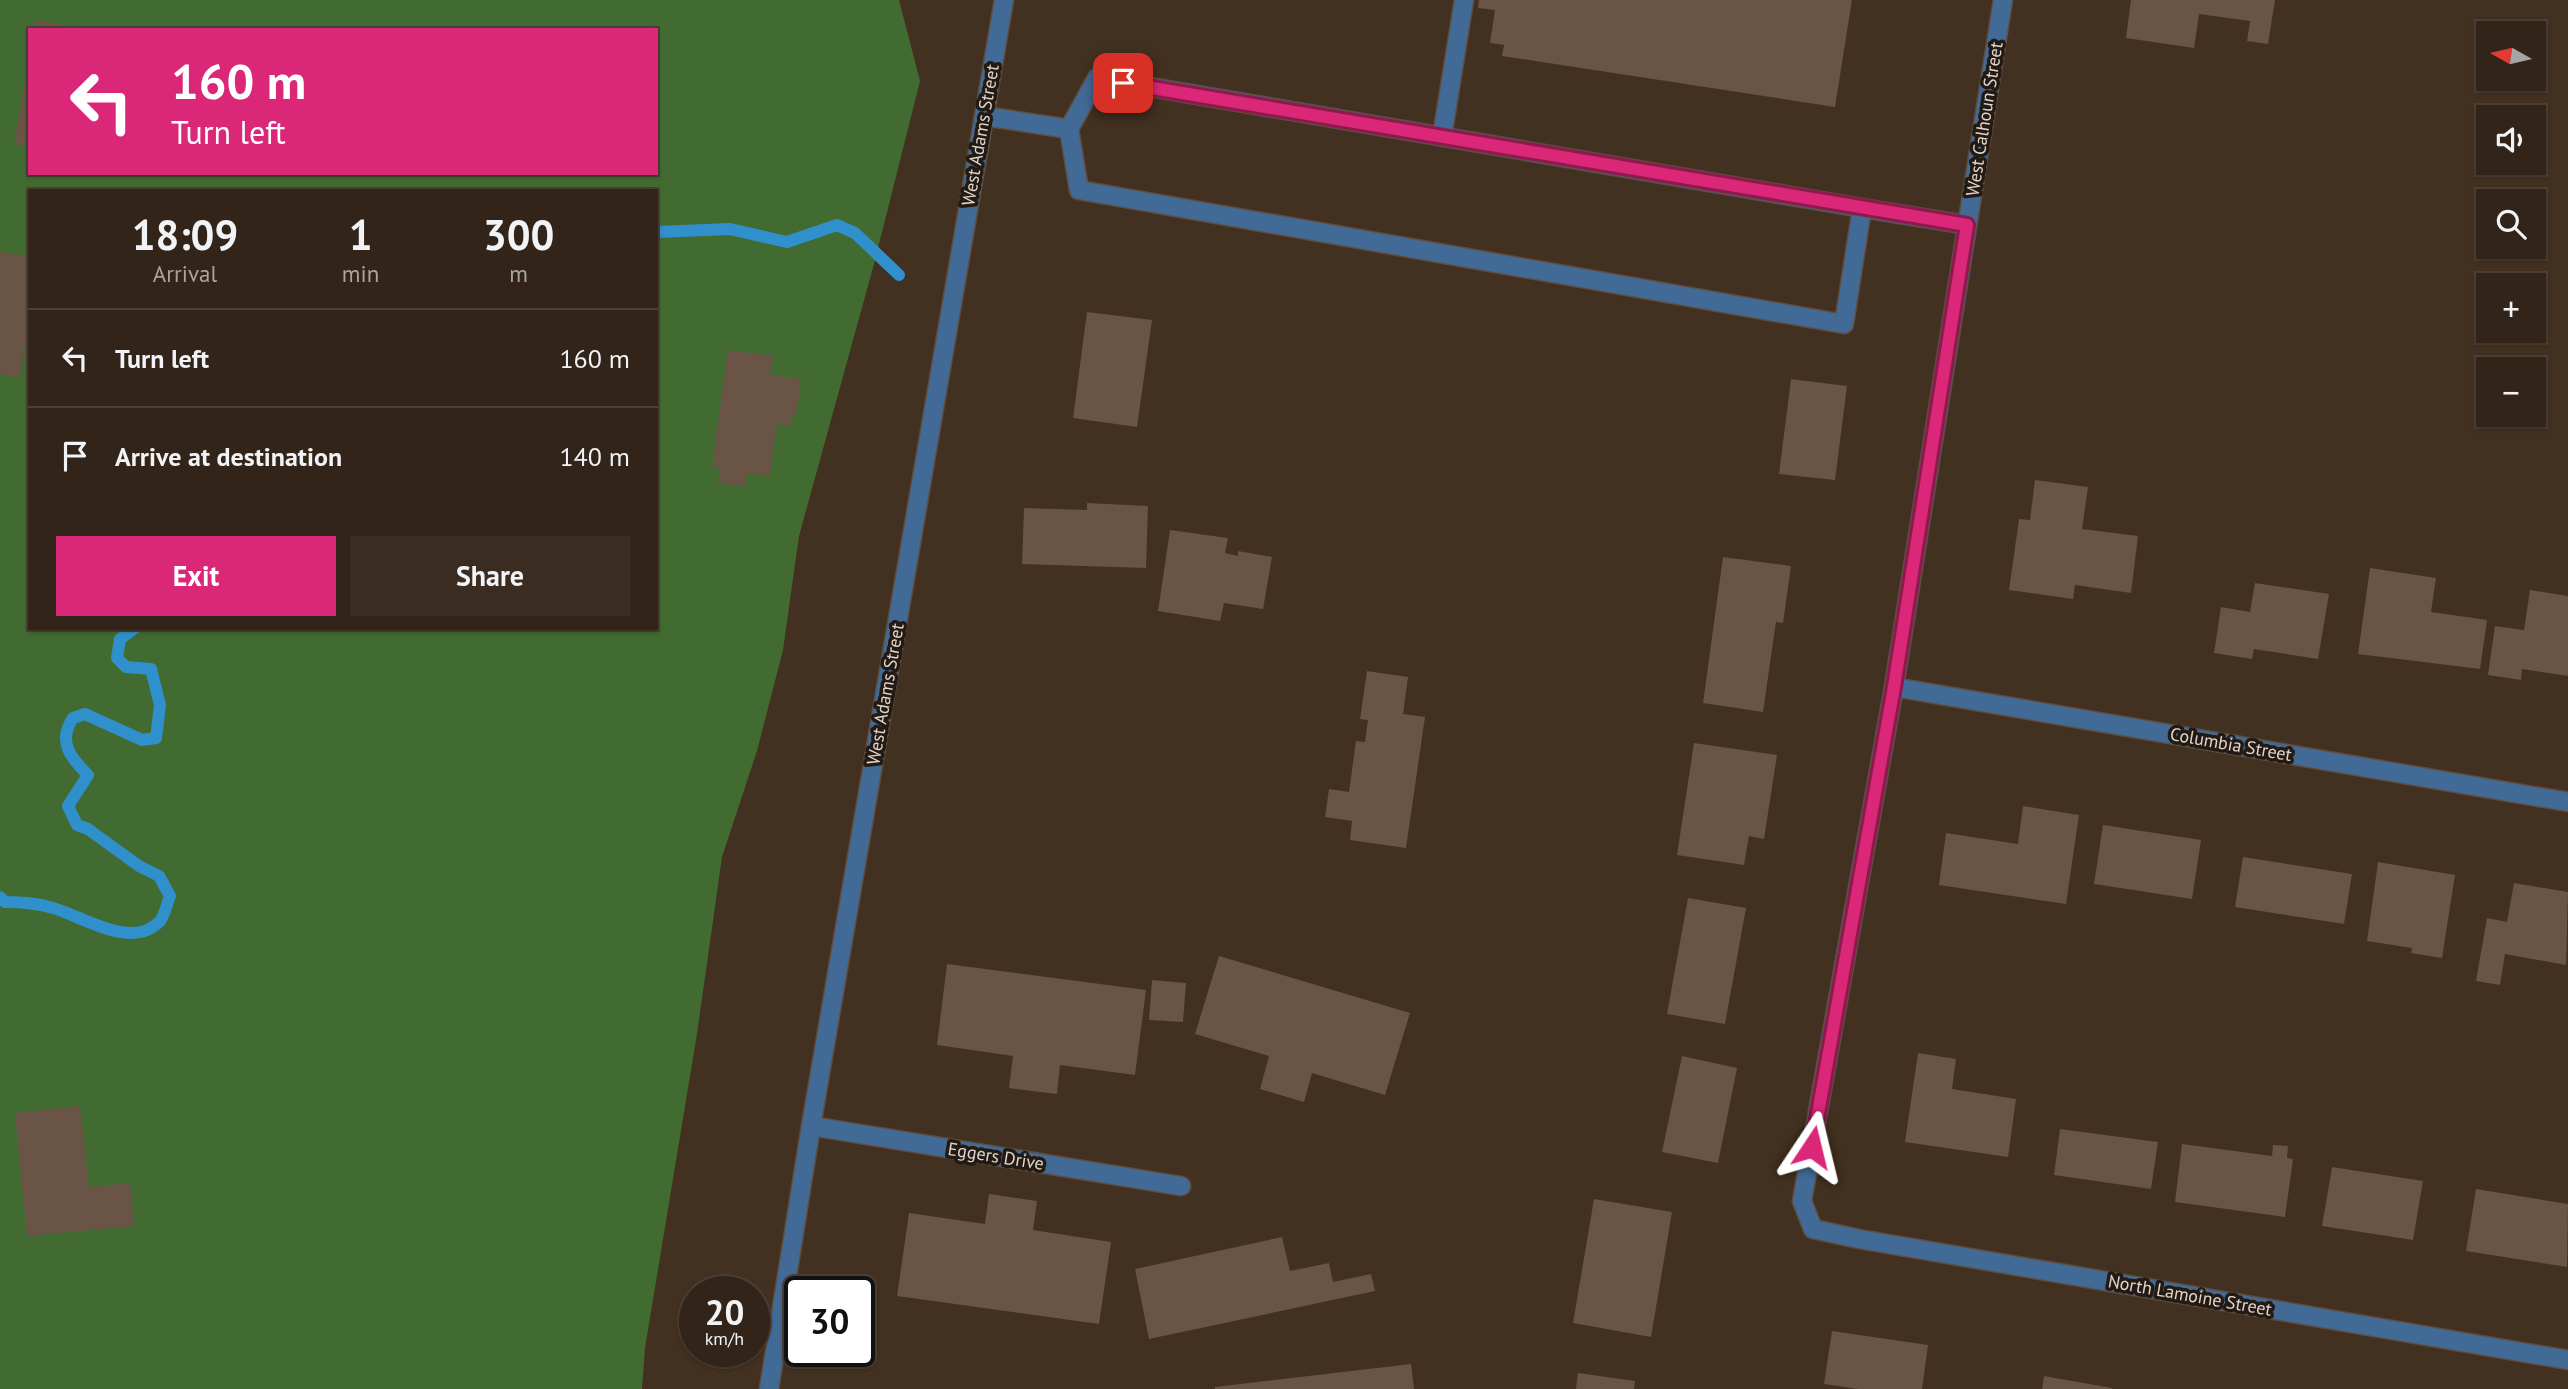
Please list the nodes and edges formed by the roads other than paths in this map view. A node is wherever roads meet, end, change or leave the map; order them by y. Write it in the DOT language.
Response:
graph roads {
  1 [pos="1003,0"];
  2 [pos="1464,0"];
  3 [pos="2003,0"];
  4 [pos="984,116"];
  5 [pos="1069,129"];
  6 [pos="1442,137"];
  7 [pos="1862,208"];
  8 [pos="1967,225"];
  9 [pos="1894,687"];
  10 [pos="2568,802"];
  11 [pos="811,1126"];
  12 [pos="1181,1186"];
  13 [pos="1813,1229"];
  14 [pos="2568,1360"];
  15 [pos="769,1389"];
  1 -- 4 [label="street, West Adams Street"];
  2 -- 6 [label="street"];
  3 -- 8 [label="street, West Calhoun Street"];
  4 -- 5 [label="street"];
  4 -- 11 [label="street, West Adams Street"];
  5 -- 6 [label="street"];
  5 -- 7 [label="street"];
  6 -- 7 [label="street"];
  7 -- 8 [label="street"];
  8 -- 9 [label="street, West Calhoun Street"];
  9 -- 10 [label="street, Columbia Street"];
  9 -- 13 [label="street, West Calhoun Street"];
  11 -- 12 [label="street, Eggers Drive"];
  11 -- 15 [label="street, West Adams Street"];
  13 -- 14 [label="street, North Lamoine Street"];
}
